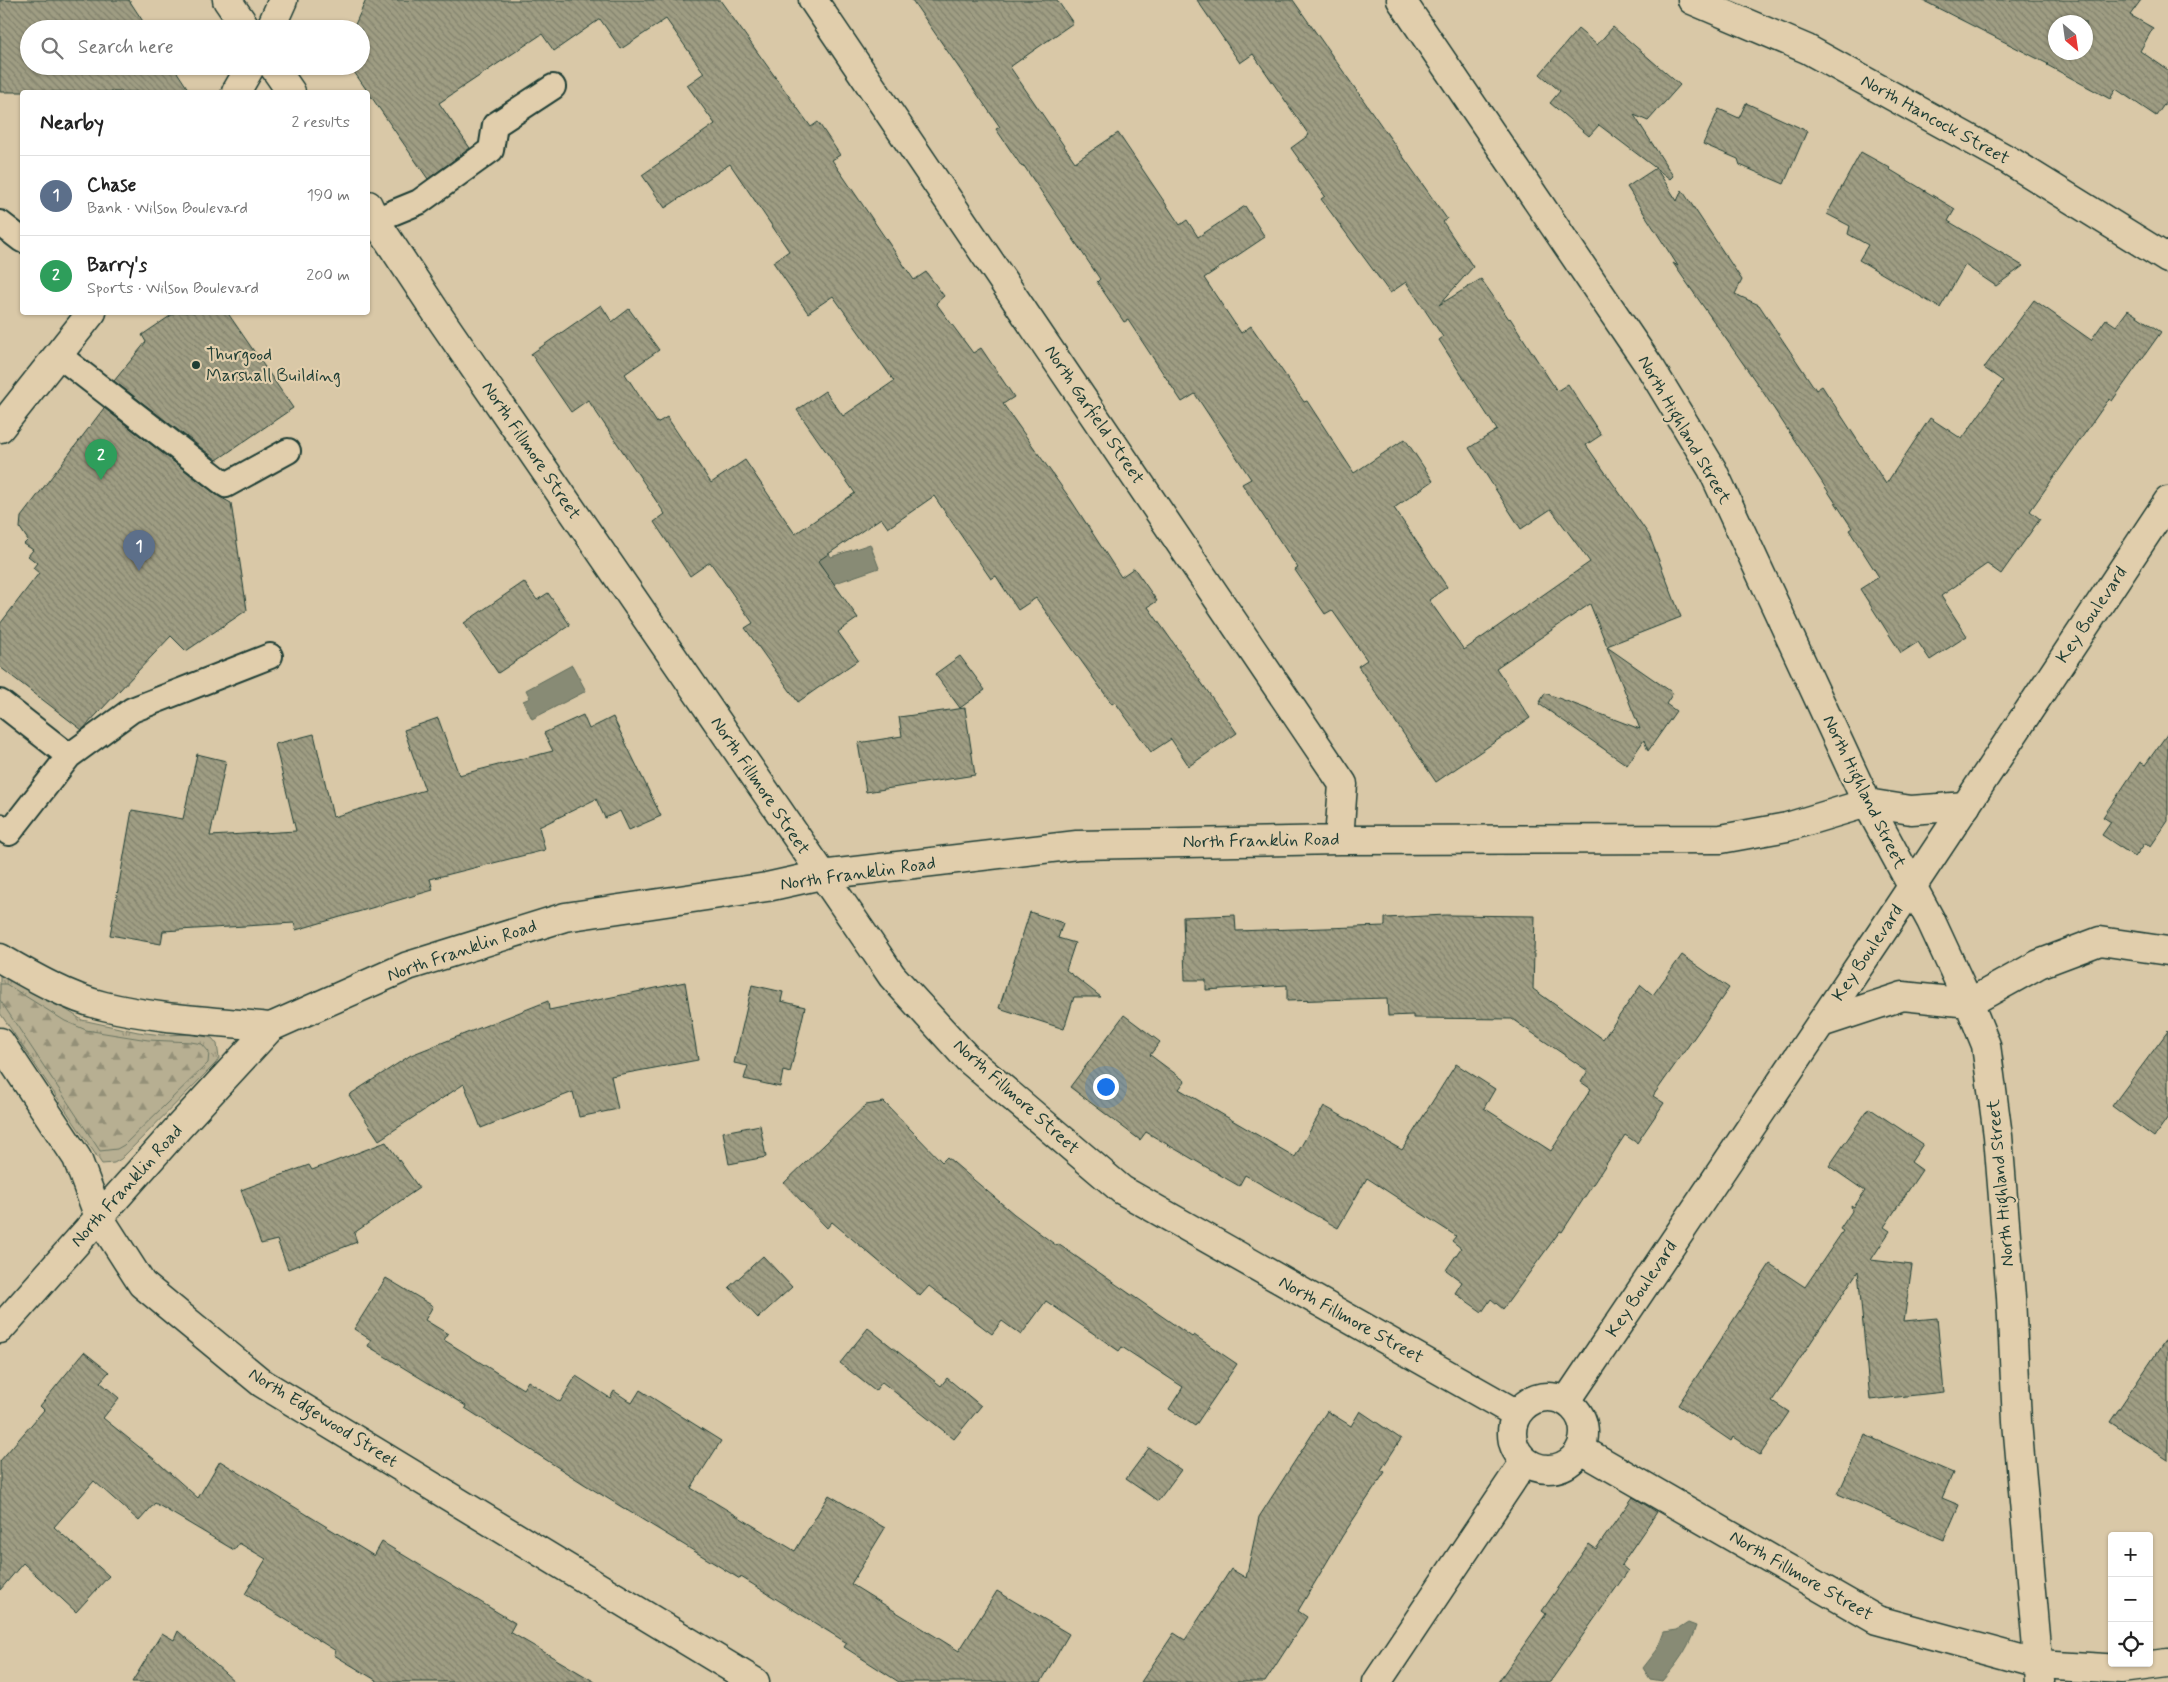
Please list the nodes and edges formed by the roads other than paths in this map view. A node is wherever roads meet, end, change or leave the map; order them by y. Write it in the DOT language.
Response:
graph roads {
  1 [pos="227,0"];
  2 [pos="283,0"];
  3 [pos="813,0"];
  4 [pos="1401,0"];
  5 [pos="1692,0"];
  6 [pos="241,20"];
  7 [pos="274,20"];
  8 [pos="246,75"];
  9 [pos="279,75"];
  10 [pos="553,87"];
  11 [pos="237,90"];
  12 [pos="290,90"];
  13 [pos="371,212"];
  14 [pos="0,223"];
  15 [pos="20,238"];
  16 [pos="2168,259"];
  17 [pos="90,315"];
  18 [pos="57,354"];
  19 [pos="0,428"];
  20 [pos="288,450"];
  21 [pos="2168,502"];
  22 [pos="270,656"];
  23 [pos="0,702"];
  24 [pos="69,756"];
  25 [pos="1867,803"];
  26 [pos="1966,806"];
  27 [pos="3,833"];
  28 [pos="1339,840"];
  29 [pos="821,875"];
  30 [pos="1912,888"];
  31 [pos="2168,952"];
  32 [pos="0,958"];
  33 [pos="1969,1002"];
  34 [pos="1821,1023"];
  35 [pos="271,1027"];
  36 [pos="0,1042"];
  37 [pos="99,1217"];
  38 [pos="0,1329"];
  39 [pos="1566,1402"];
  40 [pos="1517,1414"];
  41 [pos="1580,1449"];
  42 [pos="1525,1462"];
  43 [pos="2168,1663"];
  44 [pos="2040,1673"];
  45 [pos="755,1682"];
  46 [pos="1377,1682"];
  1 -- 6 [label="street"];
  2 -- 7 [label="street"];
  3 -- 28 [label="street, North Garfield Street"];
  4 -- 25 [label="street, North Highland Street"];
  5 -- 16 [label="street, North Hancock Street"];
  8 -- 11 [label="street"];
  9 -- 12 [label="street"];
  10 -- 13 [label="lane"];
  13 -- 29 [label="street, North Fillmore Street"];
  14 -- 15 [label="lane"];
  17 -- 18 [label="street"];
  18 -- 19 [label="street"];
  18 -- 20 [label="lane"];
  21 -- 26 [label="street, Key Boulevard"];
  22 -- 24 [label="lane"];
  23 -- 24 [label="lane"];
  24 -- 27 [label="lane"];
  25 -- 26 [label="street"];
  25 -- 28 [label="street, North Franklin Road"];
  25 -- 30 [label="street, North Highland Street"];
  26 -- 30 [label="street, Key Boulevard"];
  28 -- 29 [label="street, North Franklin Road"];
  29 -- 35 [label="street, North Franklin Road"];
  29 -- 40 [label="street, North Fillmore Street"];
  30 -- 33 [label="street, North Highland Street"];
  30 -- 34 [label="street, Key Boulevard"];
  31 -- 33 [label="street"];
  32 -- 35 [label="street"];
  33 -- 34 [label="street"];
  33 -- 44 [label="street, North Highland Street"];
  34 -- 39 [label="street, Key Boulevard"];
  35 -- 37 [label="street, North Franklin Road"];
  36 -- 37 [label="street, North Edgewood Street"];
  37 -- 38 [label="street, North Franklin Road"];
  37 -- 45 [label="street, North Edgewood Street"];
  39 -- 40 [label="street"];
  39 -- 41 [label="street"];
  40 -- 42 [label="street"];
  41 -- 42 [label="street"];
  41 -- 44 [label="street, North Fillmore Street"];
  42 -- 46 [label="street"];
  43 -- 44 [label="street, North Fillmore Street"];
}
